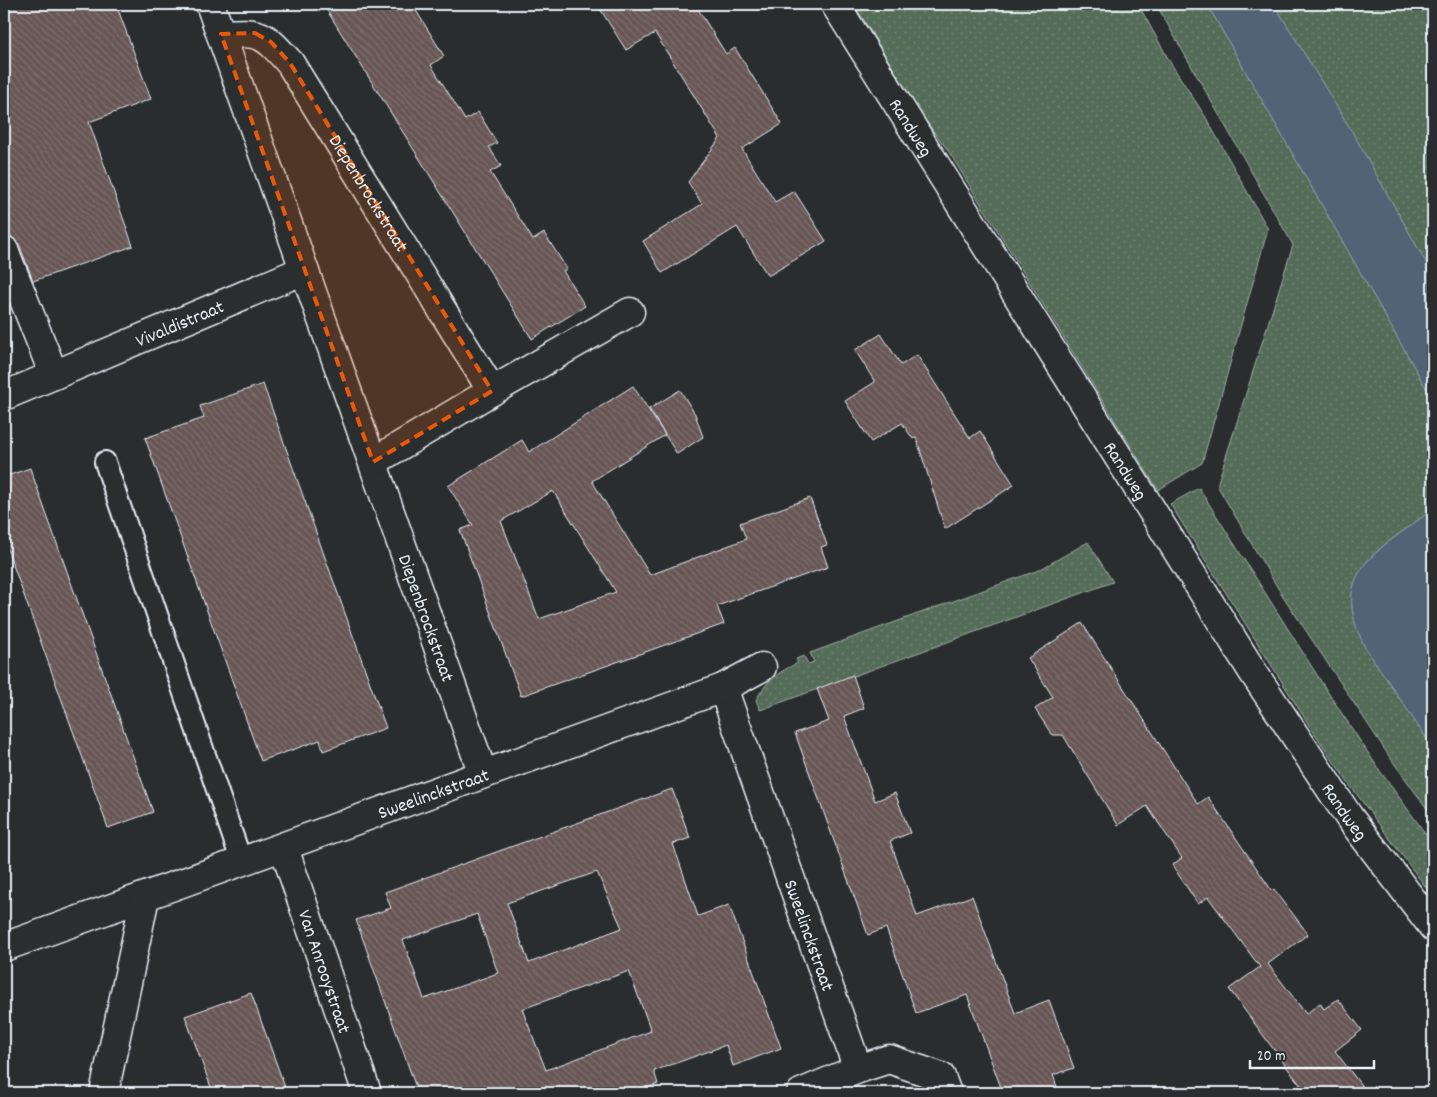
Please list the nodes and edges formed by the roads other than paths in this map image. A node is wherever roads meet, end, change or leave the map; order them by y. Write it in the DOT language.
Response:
graph roads {
  1 [pos="210,4"];
  2 [pos="835,4"];
  3 [pos="221,34"];
  4 [pos="4,250"];
  5 [pos="304,270"];
  6 [pos="630,312"];
  7 [pos="54,375"];
  8 [pos="492,391"];
  9 [pos="4,396"];
  10 [pos="106,462"];
  11 [pos="373,462"];
  12 [pos="762,668"];
  13 [pos="723,688"];
  14 [pos="483,774"];
  15 [pos="284,848"];
  16 [pos="242,863"];
  17 [pos="145,897"];
  18 [pos="1433,927"];
  19 [pos="4,947"];
  20 [pos="858,1069"];
  21 [pos="104,1093"];
  22 [pos="367,1093"];
  23 [pos="801,1093"];
  24 [pos="947,1093"];
  1 -- 3 [label="street, Diepenbrockstraat"];
  2 -- 18 [label="street, Randweg"];
  3 -- 5 [label="street, Diepenbrockstraat"];
  3 -- 8 [label="street, Diepenbrockstraat"];
  4 -- 7 [label="street"];
  5 -- 7 [label="street, Vivaldistraat"];
  5 -- 11 [label="street, Diepenbrockstraat"];
  6 -- 8 [label="street"];
  7 -- 9 [label="street, Vivaldistraat"];
  8 -- 11 [label="street"];
  10 -- 16 [label="lane"];
  11 -- 14 [label="street, Diepenbrockstraat"];
  12 -- 13 [label="street, Sweelinckstraat"];
  13 -- 14 [label="street, Sweelinckstraat"];
  13 -- 20 [label="street, Sweelinckstraat"];
  14 -- 15 [label="street, Sweelinckstraat"];
  15 -- 16 [label="street, Sweelinckstraat"];
  15 -- 22 [label="street, Van Anrooystraat"];
  16 -- 17 [label="street, Sweelinckstraat"];
  17 -- 19 [label="street, Sweelinckstraat"];
  17 -- 21 [label="street"];
  20 -- 23 [label="street"];
  20 -- 24 [label="street"];
}
